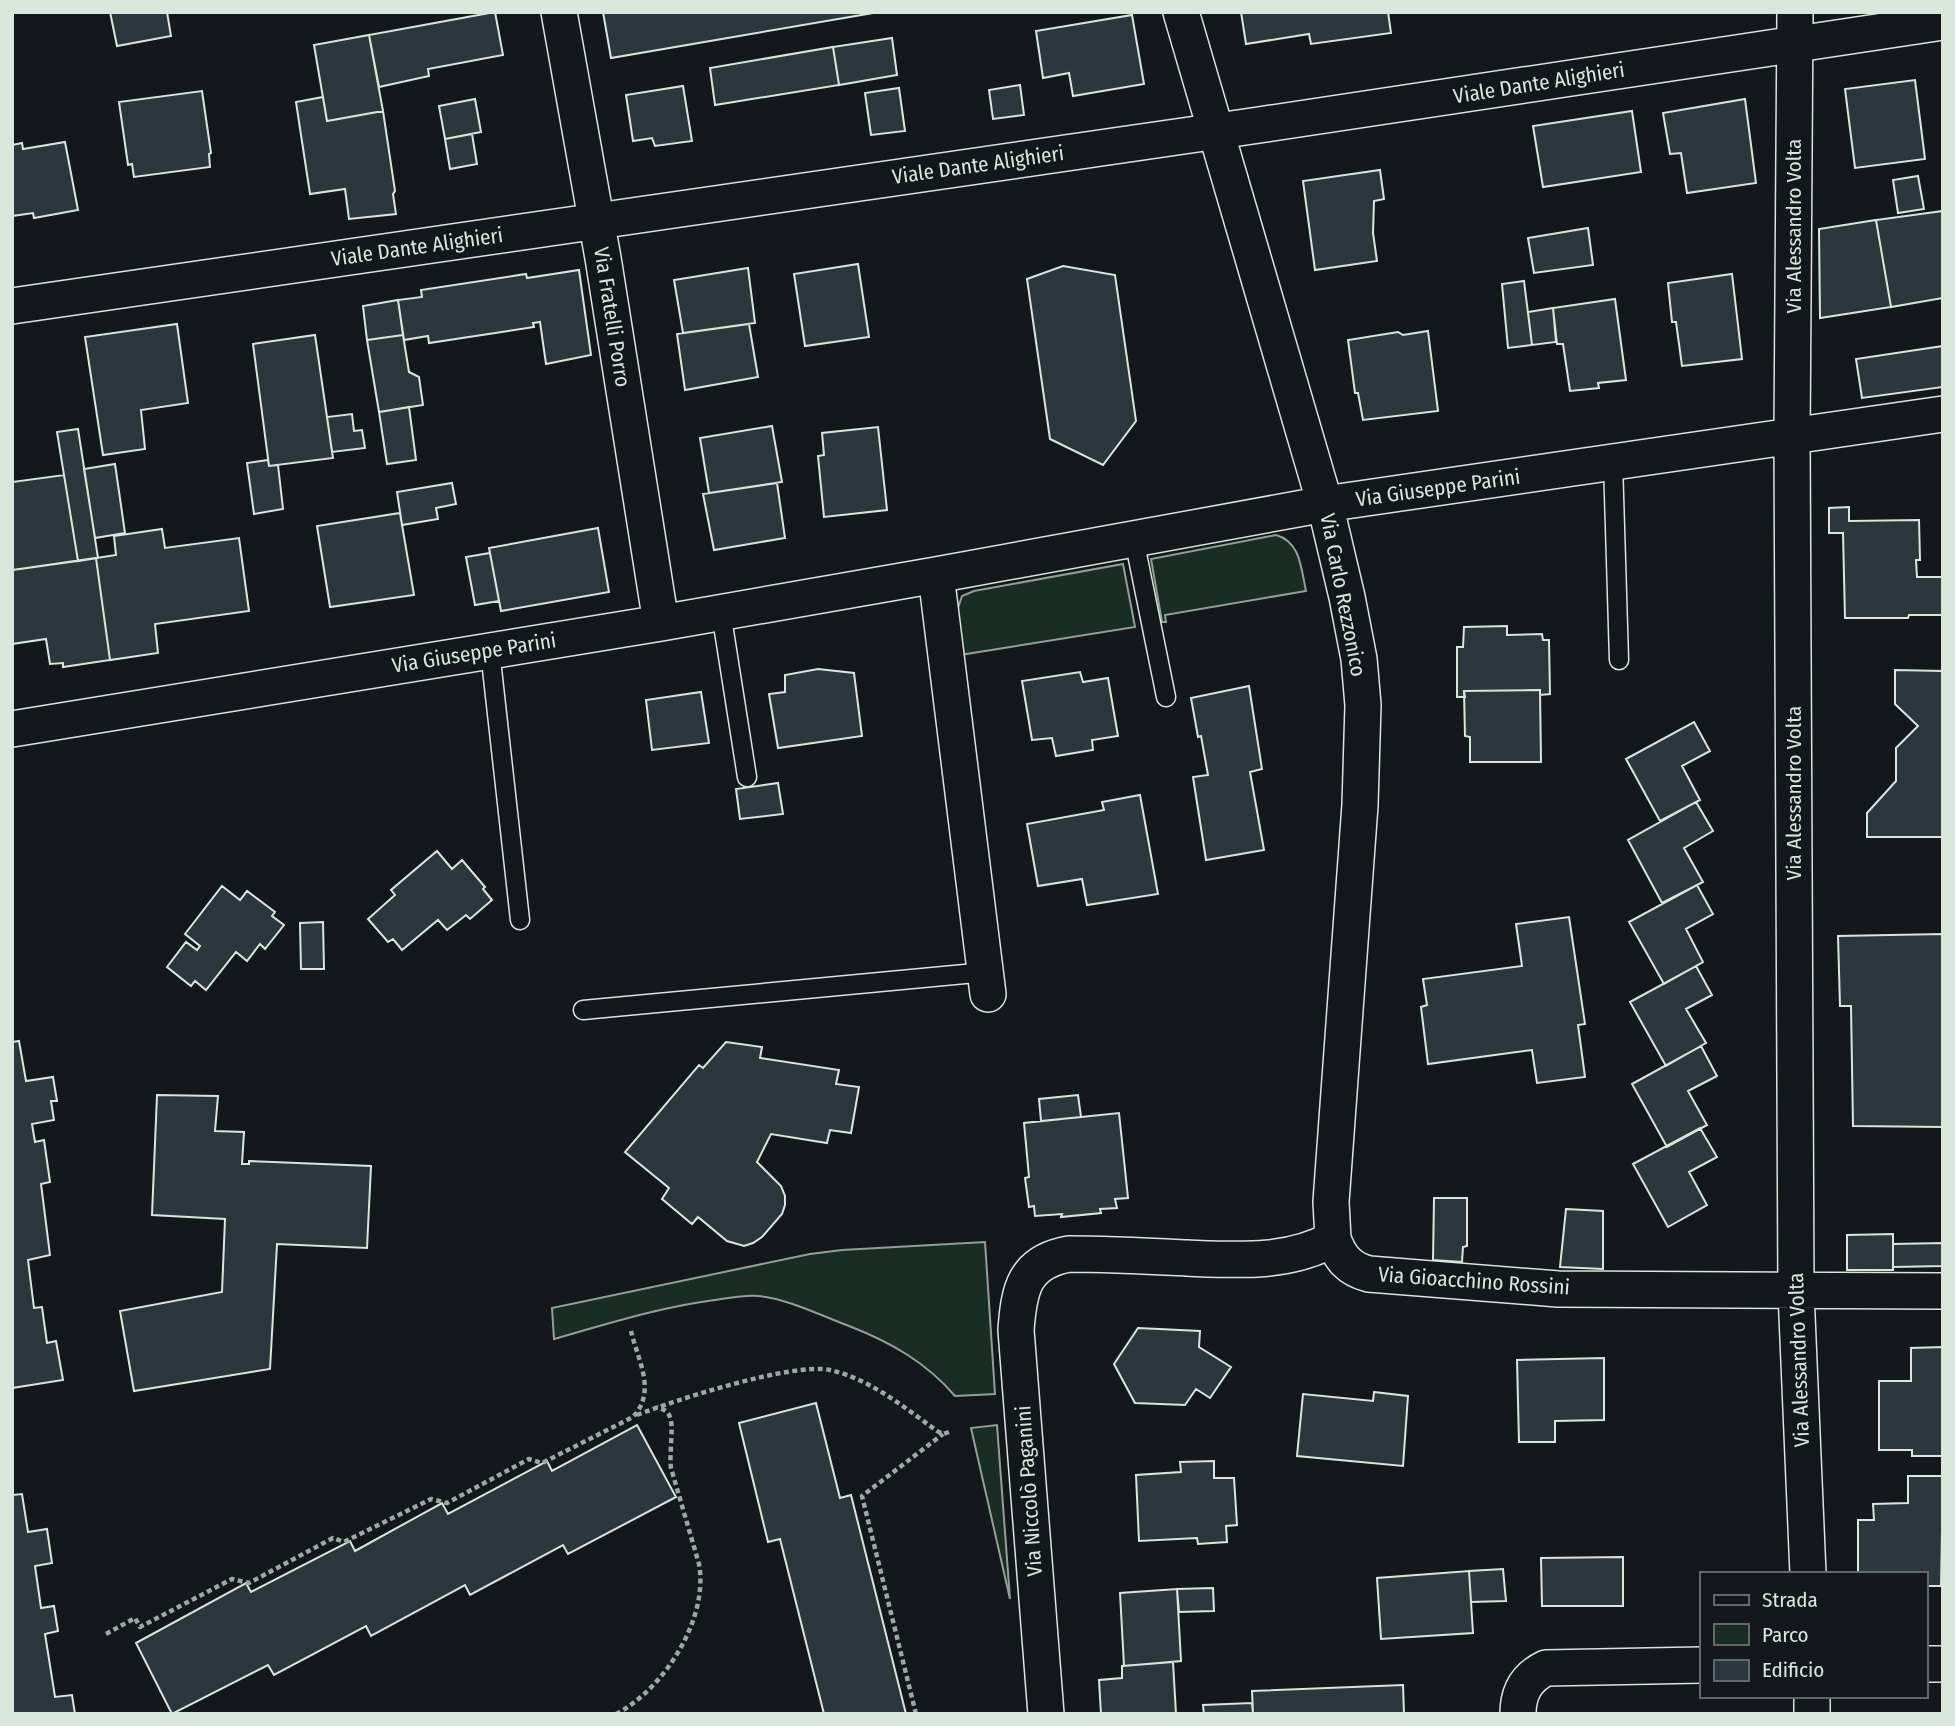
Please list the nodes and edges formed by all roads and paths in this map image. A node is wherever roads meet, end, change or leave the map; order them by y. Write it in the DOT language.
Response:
graph roads {
  1 [pos="559,12"];
  2 [pos="1181,12"];
  3 [pos="1943,22"];
  4 [pos="1794,28"];
  5 [pos="1215,131"];
  6 [pos="596,221"];
  7 [pos="12,306"];
  8 [pos="1943,414"];
  9 [pos="1792,437"];
  10 [pos="1613,463"];
  11 [pos="1325,504"];
  12 [pos="1133,539"];
  13 [pos="936,575"];
  14 [pos="721,612"];
  15 [pos="661,623"];
  16 [pos="490,651"];
  17 [pos="1619,660"];
  18 [pos="1166,697"];
  19 [pos="12,729"];
  20 [pos="747,777"];
  21 [pos="520,920"];
  22 [pos="987,983"];
  23 [pos="583,1010"];
  24 [pos="1333,1239"];
  25 [pos="1943,1291"];
  26 [pos="1796,1292"];
  27 [pos="631,1331"];
  28 [pos="657,1407"];
  29 [pos="633,1417"];
  30 [pos="952,1431"];
  31 [pos="943,1434"];
  32 [pos="1808,1572"];
  33 [pos="106,1634"];
  34 [pos="1700,1665"];
  35 [pos="616,1714"];
  36 [pos="916,1714"];
  37 [pos="1046,1714"];
  38 [pos="1518,1714"];
  1 -- 6 [label="street, Via Fratelli Porro"];
  2 -- 5 [label="street, Via Carlo Rezzonico"];
  3 -- 4 [label="street, Viale Dante Alighieri"];
  4 -- 5 [label="street, Viale Dante Alighieri"];
  4 -- 9 [label="street, Via Alessandro Volta"];
  5 -- 6 [label="street, Viale Dante Alighieri"];
  5 -- 11 [label="street, Via Carlo Rezzonico"];
  6 -- 7 [label="street, Viale Dante Alighieri"];
  6 -- 15 [label="street, Via Fratelli Porro"];
  8 -- 9 [label="street, Via Giuseppe Parini"];
  9 -- 10 [label="street, Via Giuseppe Parini"];
  9 -- 26 [label="street, Via Alessandro Volta"];
  10 -- 11 [label="street, Via Giuseppe Parini"];
  10 -- 17 [label="lane"];
  11 -- 12 [label="street, Via Giuseppe Parini"];
  11 -- 24 [label="street, Via Carlo Rezzonico"];
  12 -- 13 [label="street, Via Giuseppe Parini"];
  12 -- 18 [label="lane"];
  13 -- 14 [label="street, Via Giuseppe Parini"];
  13 -- 22 [label="street"];
  14 -- 15 [label="street, Via Giuseppe Parini"];
  14 -- 20 [label="lane"];
  15 -- 16 [label="street, Via Giuseppe Parini"];
  16 -- 19 [label="street, Via Giuseppe Parini"];
  16 -- 21 [label="lane"];
  22 -- 23 [label="lane"];
  24 -- 26 [label="street, Via Gioacchino Rossini"];
  24 -- 37 [label="street, Via Niccolò Paganini"];
  25 -- 26 [label="street, Via Gioacchino Rossini"];
  26 -- 32 [label="street, Via Alessandro Volta"];
  27 -- 29 [label="path"];
  28 -- 29 [label="path"];
  28 -- 31 [label="path"];
  28 -- 35 [label="path"];
  29 -- 33 [label="path"];
  30 -- 31 [label="path"];
  31 -- 36 [label="path"];
  34 -- 38 [label="street"];
}
